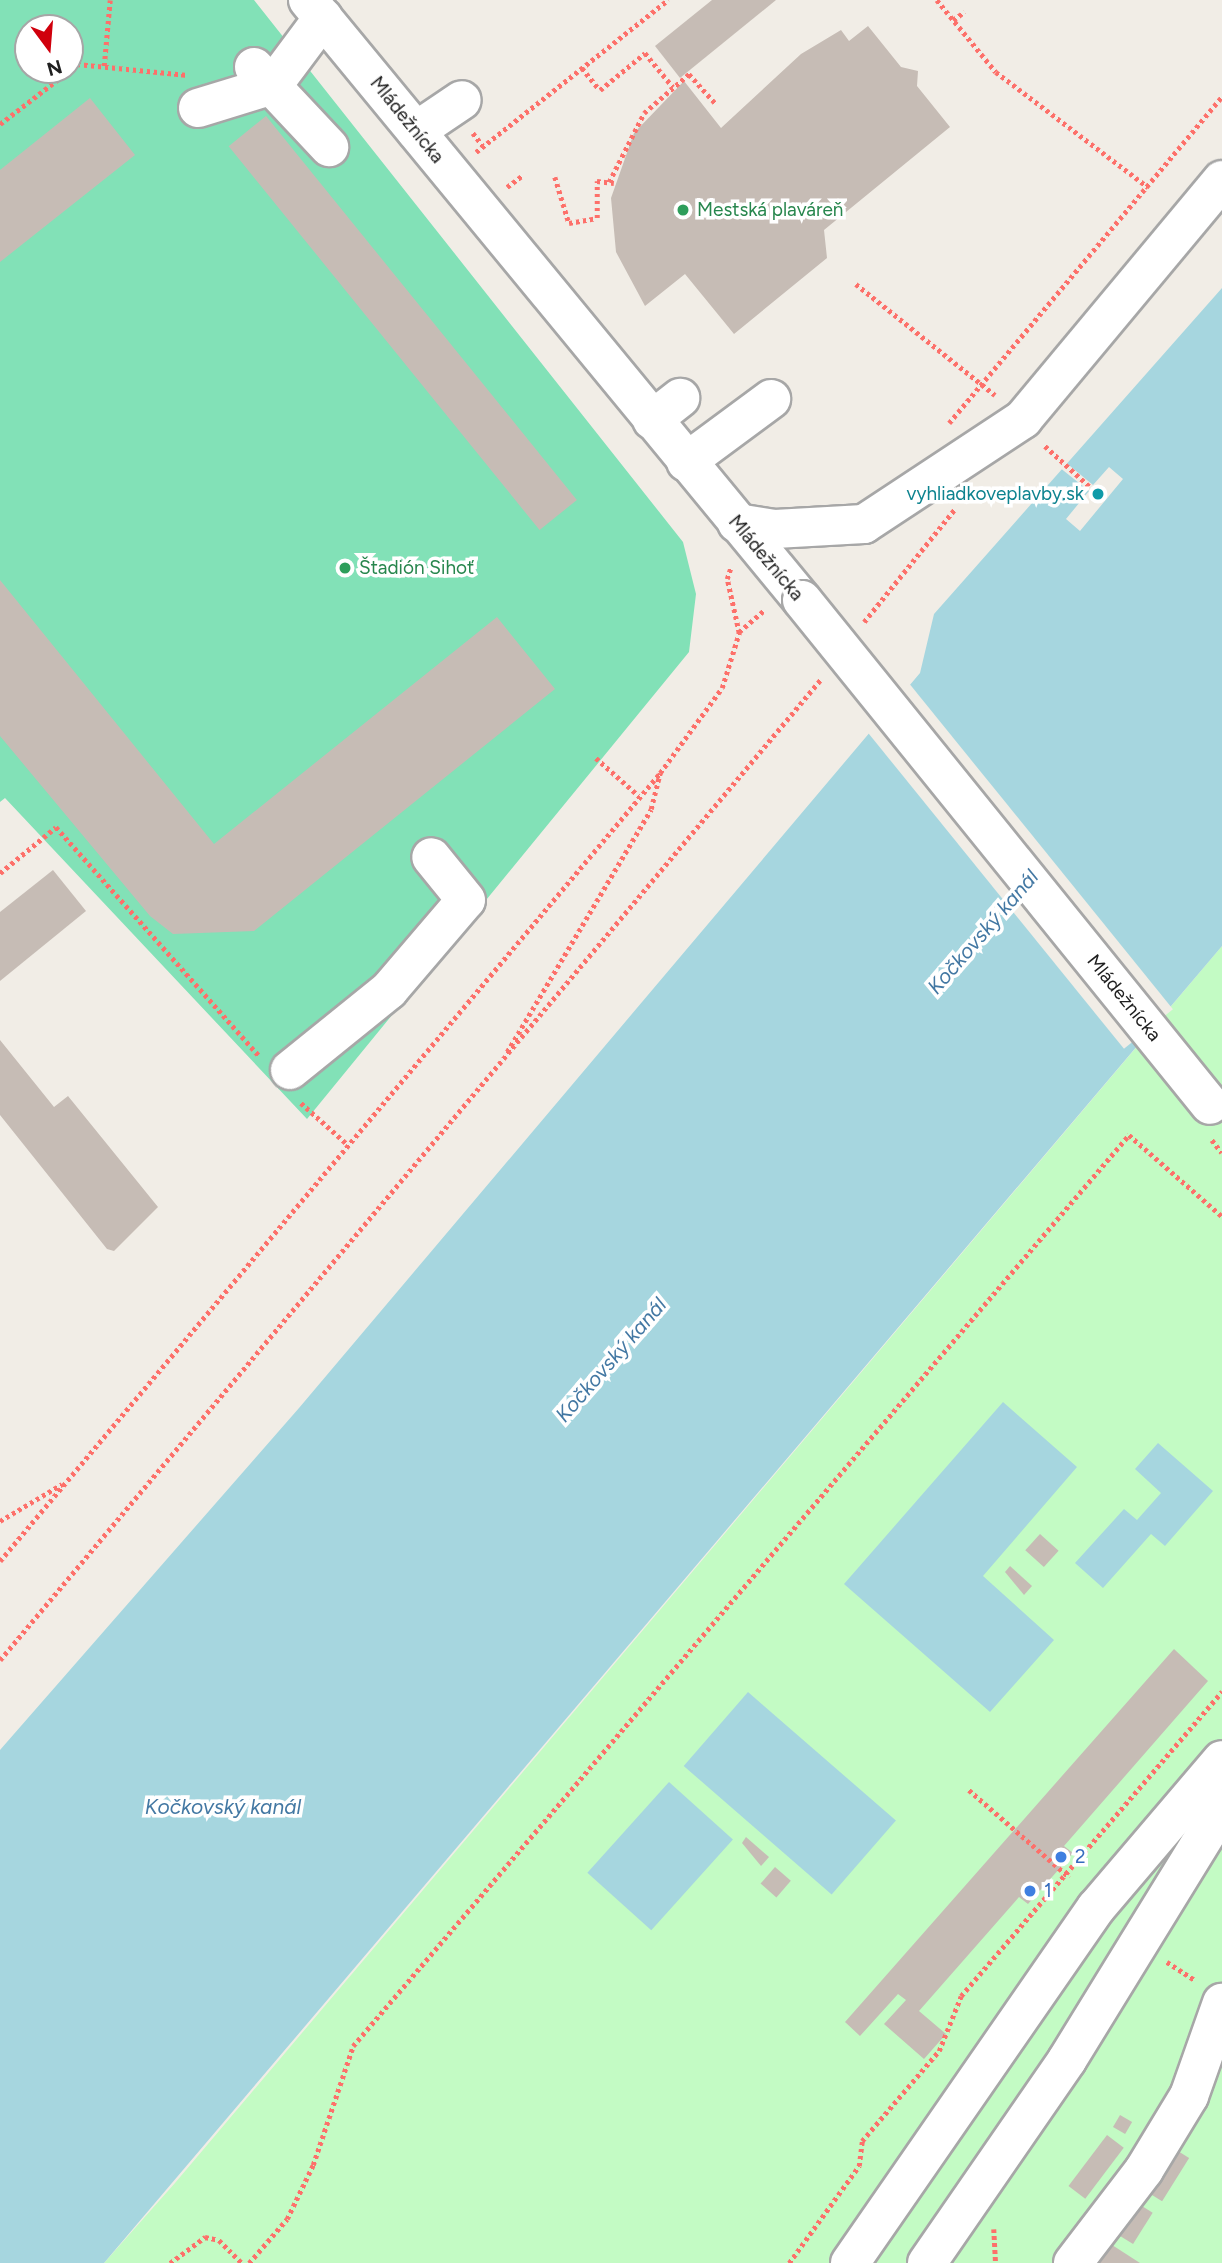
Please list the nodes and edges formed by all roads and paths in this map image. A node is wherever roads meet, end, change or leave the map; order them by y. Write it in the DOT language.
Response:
graph roads {
  1 [pos="110,0"];
  2 [pos="668,0"];
  3 [pos="937,0"];
  4 [pos="316,9"];
  5 [pos="964,12"];
  6 [pos="953,20"];
  7 [pos="84,64"];
  8 [pos="104,66"];
  9 [pos="582,68"];
  10 [pos="262,75"];
  11 [pos="52,84"];
  12 [pos="673,87"];
  13 [pos="1222,96"];
  14 [pos="462,100"];
  15 [pos="715,103"];
  16 [pos="205,105"];
  17 [pos="0,124"];
  18 [pos="416,131"];
  19 [pos="495,137"];
  20 [pos="329,148"];
  21 [pos="523,175"];
  22 [pos="555,177"];
  23 [pos="1222,180"];
  24 [pos="1148,187"];
  25 [pos="501,191"];
  26 [pos="856,284"];
  27 [pos="982,383"];
  28 [pos="771,399"];
  29 [pos="940,433"];
  30 [pos="685,462"];
  31 [pos="1062,464"];
  32 [pos="1098,494"];
  33 [pos="963,499"];
  34 [pos="737,523"];
  35 [pos="735,561"];
  36 [pos="784,599"];
  37 [pos="861,627"];
  38 [pos="738,633"];
  39 [pos="828,671"];
  40 [pos="596,758"];
  41 [pos="660,773"];
  42 [pos="639,796"];
  43 [pos="431,857"];
  44 [pos="0,873"];
  45 [pos="499,1065"];
  46 [pos="286,1080"];
  47 [pos="1216,1112"];
  48 [pos="347,1144"];
  49 [pos="1222,1216"];
  50 [pos="66,1482"];
  51 [pos="0,1521"];
  52 [pos="0,1561"];
  53 [pos="0,1660"];
  54 [pos="1222,1691"];
  55 [pos="1222,1760"];
  56 [pos="969,1790"];
  57 [pos="1222,1808"];
  58 [pos="1060,1868"];
  59 [pos="1159,1957"];
  60 [pos="1211,1993"];
  61 [pos="170,2263"];
  62 [pos="242,2263"];
  63 [pos="250,2263"];
  64 [pos="789,2263"];
  65 [pos="850,2263"];
  66 [pos="927,2263"];
  67 [pos="1073,2263"];
  1 -- 8 [label="path"];
  2 -- 9 [label="path"];
  3 -- 6 [label="path"];
  4 -- 10 [label="street"];
  4 -- 18 [label="street, Mládežnícka"];
  5 -- 6 [label="path"];
  6 -- 24 [label="path"];
  7 -- 8 [label="path"];
  8 -- 16 [label="path"];
  9 -- 12 [label="path"];
  9 -- 19 [label="path"];
  10 -- 16 [label="street"];
  10 -- 20 [label="street"];
  11 -- 17 [label="path"];
  12 -- 15 [label="path"];
  12 -- 22 [label="path"];
  13 -- 24 [label="path"];
  14 -- 18 [label="street"];
  18 -- 30 [label="street, Mládežnícka"];
  21 -- 25 [label="path"];
  23 -- 34 [label="street"];
  24 -- 27 [label="path"];
  26 -- 27 [label="path"];
  27 -- 29 [label="path"];
  28 -- 30 [label="street"];
  30 -- 34 [label="street, Mládežnícka"];
  31 -- 32 [label="path"];
  33 -- 37 [label="path"];
  34 -- 36 [label="street, Mládežnícka"];
  35 -- 38 [label="path"];
  36 -- 38 [label="path"];
  36 -- 47 [label="street, Mládežnícka, bridge"];
  38 -- 41 [label="path"];
  39 -- 45 [label="path"];
  40 -- 42 [label="path"];
  41 -- 42 [label="path"];
  41 -- 45 [label="path"];
  42 -- 48 [label="path"];
  43 -- 46 [label="street"];
  44 -- 46 [label="path"];
  45 -- 53 [label="path"];
  46 -- 48 [label="path"];
  48 -- 50 [label="path"];
  49 -- 63 [label="path"];
  50 -- 51 [label="path"];
  50 -- 52 [label="path"];
  54 -- 64 [label="path"];
  55 -- 65 [label="street"];
  56 -- 58 [label="path"];
  57 -- 66 [label="street"];
  59 -- 60 [label="path"];
  60 -- 67 [label="street"];
  61 -- 62 [label="path"];
}
